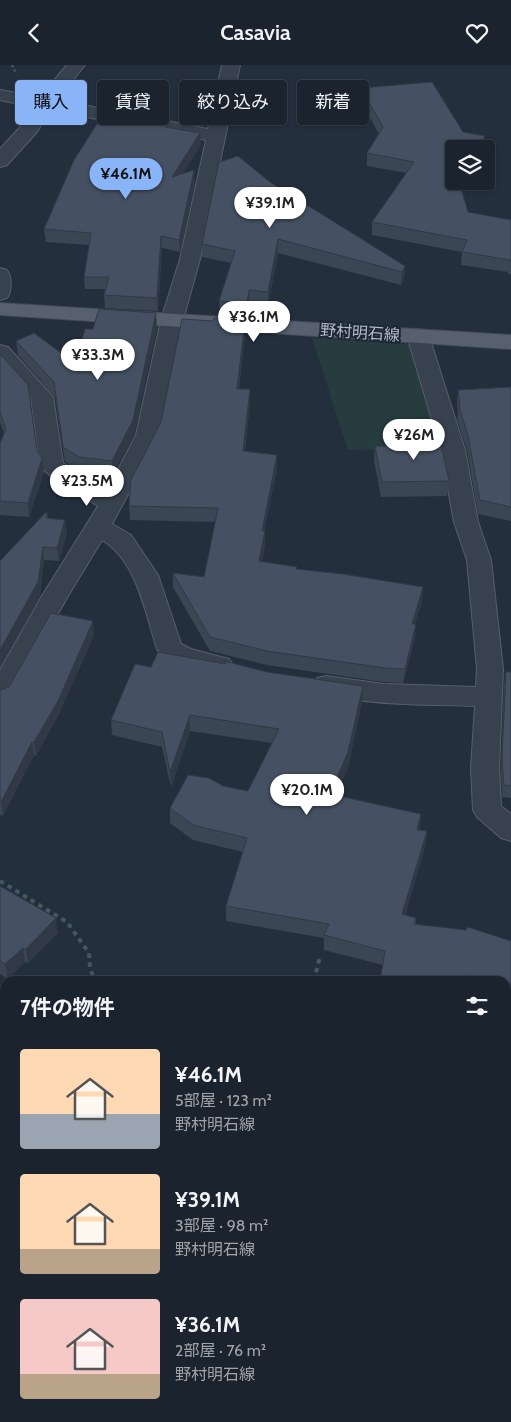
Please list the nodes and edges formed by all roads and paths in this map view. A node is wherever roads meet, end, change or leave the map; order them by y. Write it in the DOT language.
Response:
graph roads {
  1 [pos="76,65"];
  2 [pos="231,65"];
  3 [pos="64,80"];
  4 [pos="0,95"];
  5 [pos="15,98"];
  6 [pos="87,112"];
  7 [pos="32,125"];
  8 [pos="215,136"];
  9 [pos="0,161"];
  10 [pos="0,274"];
  11 [pos="0,294"];
  12 [pos="0,309"];
  13 [pos="172,320"];
  14 [pos="418,336"];
  15 [pos="511,342"];
  16 [pos="0,352"];
  17 [pos="105,515"];
  18 [pos="239,669"];
  19 [pos="306,682"];
  20 [pos="0,693"];
  21 [pos="488,697"];
  22 [pos="511,830"];
  23 [pos="0,881"];
  24 [pos="320,956"];
  25 [pos="93,976"];
  26 [pos="315,976"];
  1 -- 3 [label="street"];
  2 -- 8 [label="street"];
  4 -- 5 [label="street"];
  6 -- 8 [label="street"];
  7 -- 9 [label="street"];
  8 -- 13 [label="street"];
  10 -- 11 [label="street"];
  12 -- 13 [label="main road, 野村明石線"];
  13 -- 14 [label="main road, 野村明石線"];
  13 -- 17 [label="street"];
  14 -- 15 [label="main road, 野村明石線"];
  14 -- 21 [label="street"];
  16 -- 17 [label="street"];
  17 -- 18 [label="street"];
  17 -- 20 [label="street"];
  19 -- 21 [label="street"];
  21 -- 22 [label="street"];
  23 -- 25 [label="path"];
  24 -- 26 [label="path"];
}
